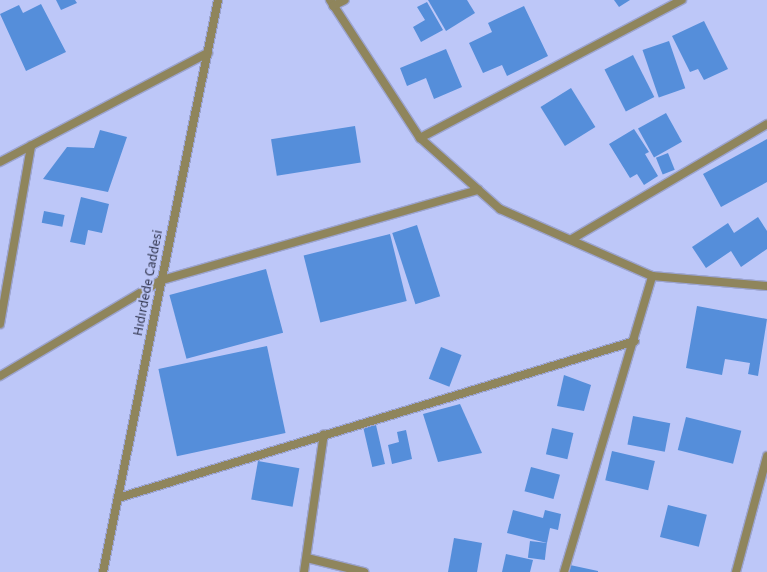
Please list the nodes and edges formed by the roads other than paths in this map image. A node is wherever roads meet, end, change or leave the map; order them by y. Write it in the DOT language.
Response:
graph roads {
  1 [pos="218,0"];
  2 [pos="345,0"];
  3 [pos="682,0"];
  4 [pos="331,3"];
  5 [pos="208,53"];
  6 [pos="767,124"];
  7 [pos="420,138"];
  8 [pos="31,146"];
  9 [pos="0,162"];
  10 [pos="478,190"];
  11 [pos="572,239"];
  12 [pos="652,276"];
  13 [pos="162,280"];
  14 [pos="767,286"];
  15 [pos="0,324"];
  16 [pos="635,340"];
  17 [pos="0,376"];
  18 [pos="324,434"];
  19 [pos="767,456"];
  20 [pos="118,498"];
  21 [pos="307,558"];
  22 [pos="103,572"];
  23 [pos="304,572"];
  24 [pos="364,572"];
  25 [pos="564,572"];
  26 [pos="736,572"];
  1 -- 5 [label="street, Hıdırdede Caddesi"];
  2 -- 4 [label="street"];
  3 -- 7 [label="street"];
  4 -- 7 [label="street"];
  5 -- 8 [label="street"];
  5 -- 13 [label="street, Hıdırdede Caddesi"];
  6 -- 11 [label="street"];
  7 -- 10 [label="street"];
  8 -- 9 [label="street"];
  8 -- 15 [label="street"];
  10 -- 11 [label="street"];
  10 -- 13 [label="street"];
  11 -- 12 [label="street"];
  12 -- 14 [label="street"];
  12 -- 16 [label="street"];
  13 -- 17 [label="street"];
  13 -- 20 [label="street, Hıdırdede Caddesi"];
  16 -- 18 [label="street"];
  16 -- 25 [label="street"];
  18 -- 20 [label="street"];
  18 -- 21 [label="street"];
  19 -- 26 [label="street"];
  20 -- 22 [label="street, Hıdırdede Caddesi"];
  21 -- 23 [label="street"];
  21 -- 24 [label="street"];
}
